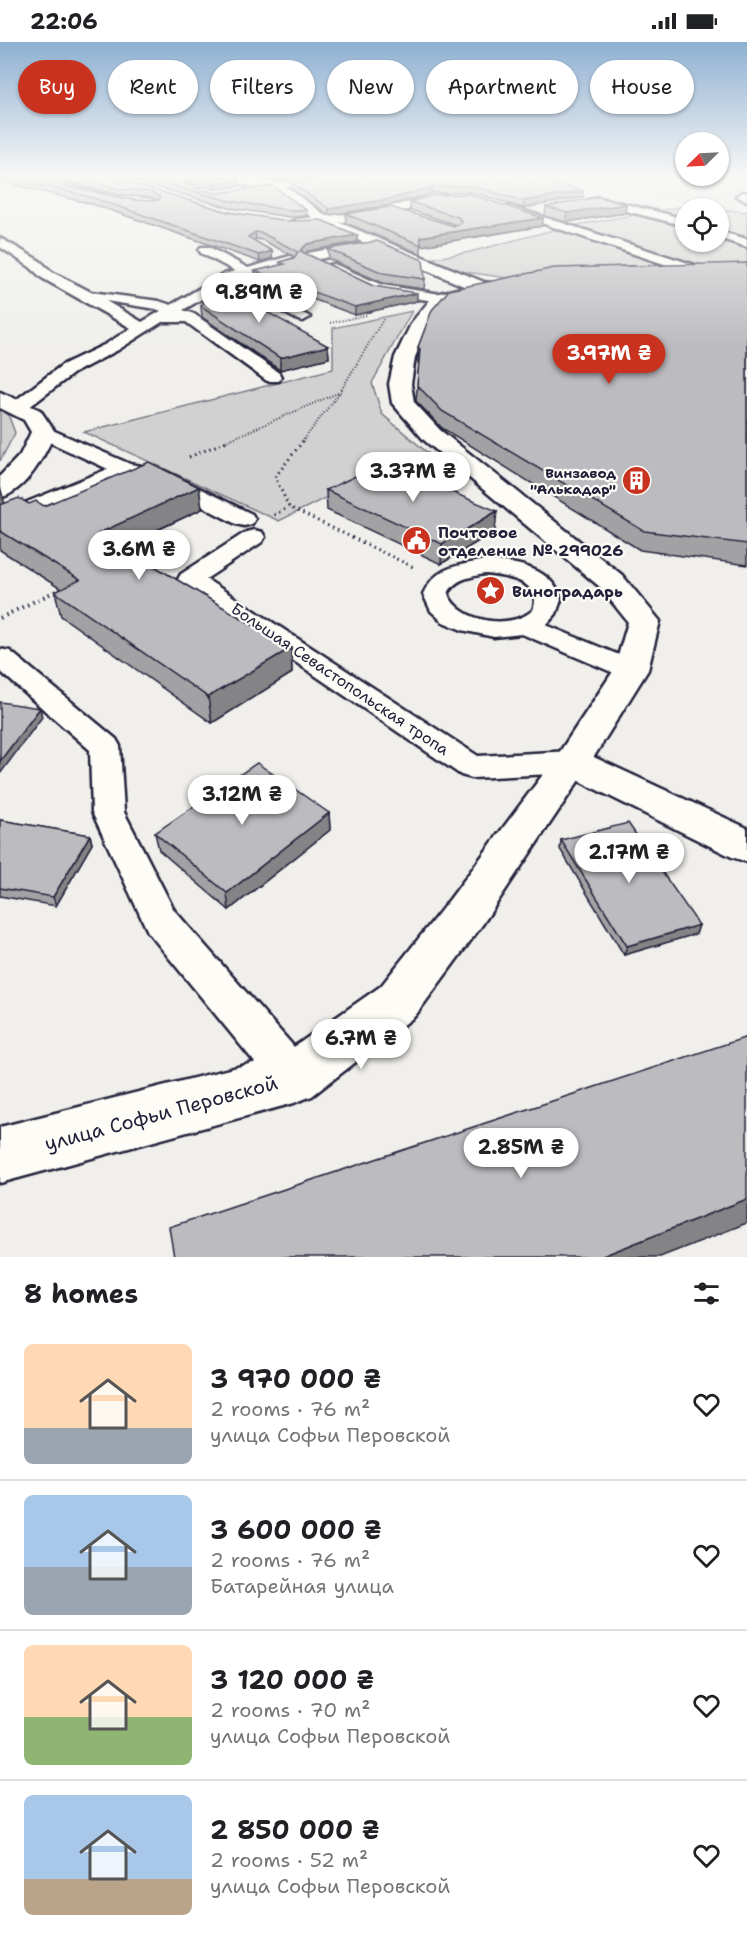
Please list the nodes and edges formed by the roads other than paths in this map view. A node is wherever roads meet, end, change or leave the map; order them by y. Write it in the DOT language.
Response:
graph roads {
  1 [pos="353,233"];
  2 [pos="587,233"];
  3 [pos="729,237"];
  4 [pos="0,242"];
  5 [pos="747,243"];
  6 [pos="380,244"];
  7 [pos="206,250"];
  8 [pos="273,253"];
  9 [pos="704,269"];
  10 [pos="630,271"];
  11 [pos="247,272"];
  12 [pos="229,276"];
  13 [pos="83,293"];
  14 [pos="441,298"];
  15 [pos="167,314"];
  16 [pos="303,317"];
  17 [pos="142,328"];
  18 [pos="273,377"];
  19 [pos="9,403"];
  20 [pos="40,441"];
  21 [pos="125,469"];
  22 [pos="0,490"];
  23 [pos="0,521"];
  24 [pos="525,626"];
  25 [pos="0,657"];
  26 [pos="631,670"];
  27 [pos="572,762"];
  28 [pos="747,846"];
  29 [pos="294,1078"];
  30 [pos="0,1155"];
  1 -- 6 [label="street"];
  2 -- 9 [label="lane"];
  3 -- 5 [label="lane"];
  4 -- 13 [label="lane"];
  6 -- 14 [label="street"];
  6 -- 14 [label="lane"];
  7 -- 11 [label="lane"];
  8 -- 11 [label="lane"];
  9 -- 10 [label="street"];
  11 -- 12 [label="lane"];
  12 -- 15 [label="lane"];
  12 -- 16 [label="lane"];
  13 -- 15 [label="lane"];
  13 -- 17 [label="lane"];
  14 -- 26 [label="street, улица Софьи Перовской"];
  15 -- 17 [label="lane"];
  15 -- 18 [label="lane"];
  17 -- 19 [label="lane"];
  19 -- 20 [label="street"];
  20 -- 21 [label="lane"];
  20 -- 22 [label="street"];
  21 -- 23 [label="lane"];
  21 -- 27 [label="lane, Большая Севастопольская тропа"];
  24 -- 24 [label="lane"];
  24 -- 26 [label="lane"];
  25 -- 29 [label="lane"];
  26 -- 27 [label="street, улица Софьи Перовской"];
  27 -- 28 [label="street"];
  27 -- 29 [label="street, улица Софьи Перовской"];
  29 -- 30 [label="street, улица Софьи Перовской"];
}
